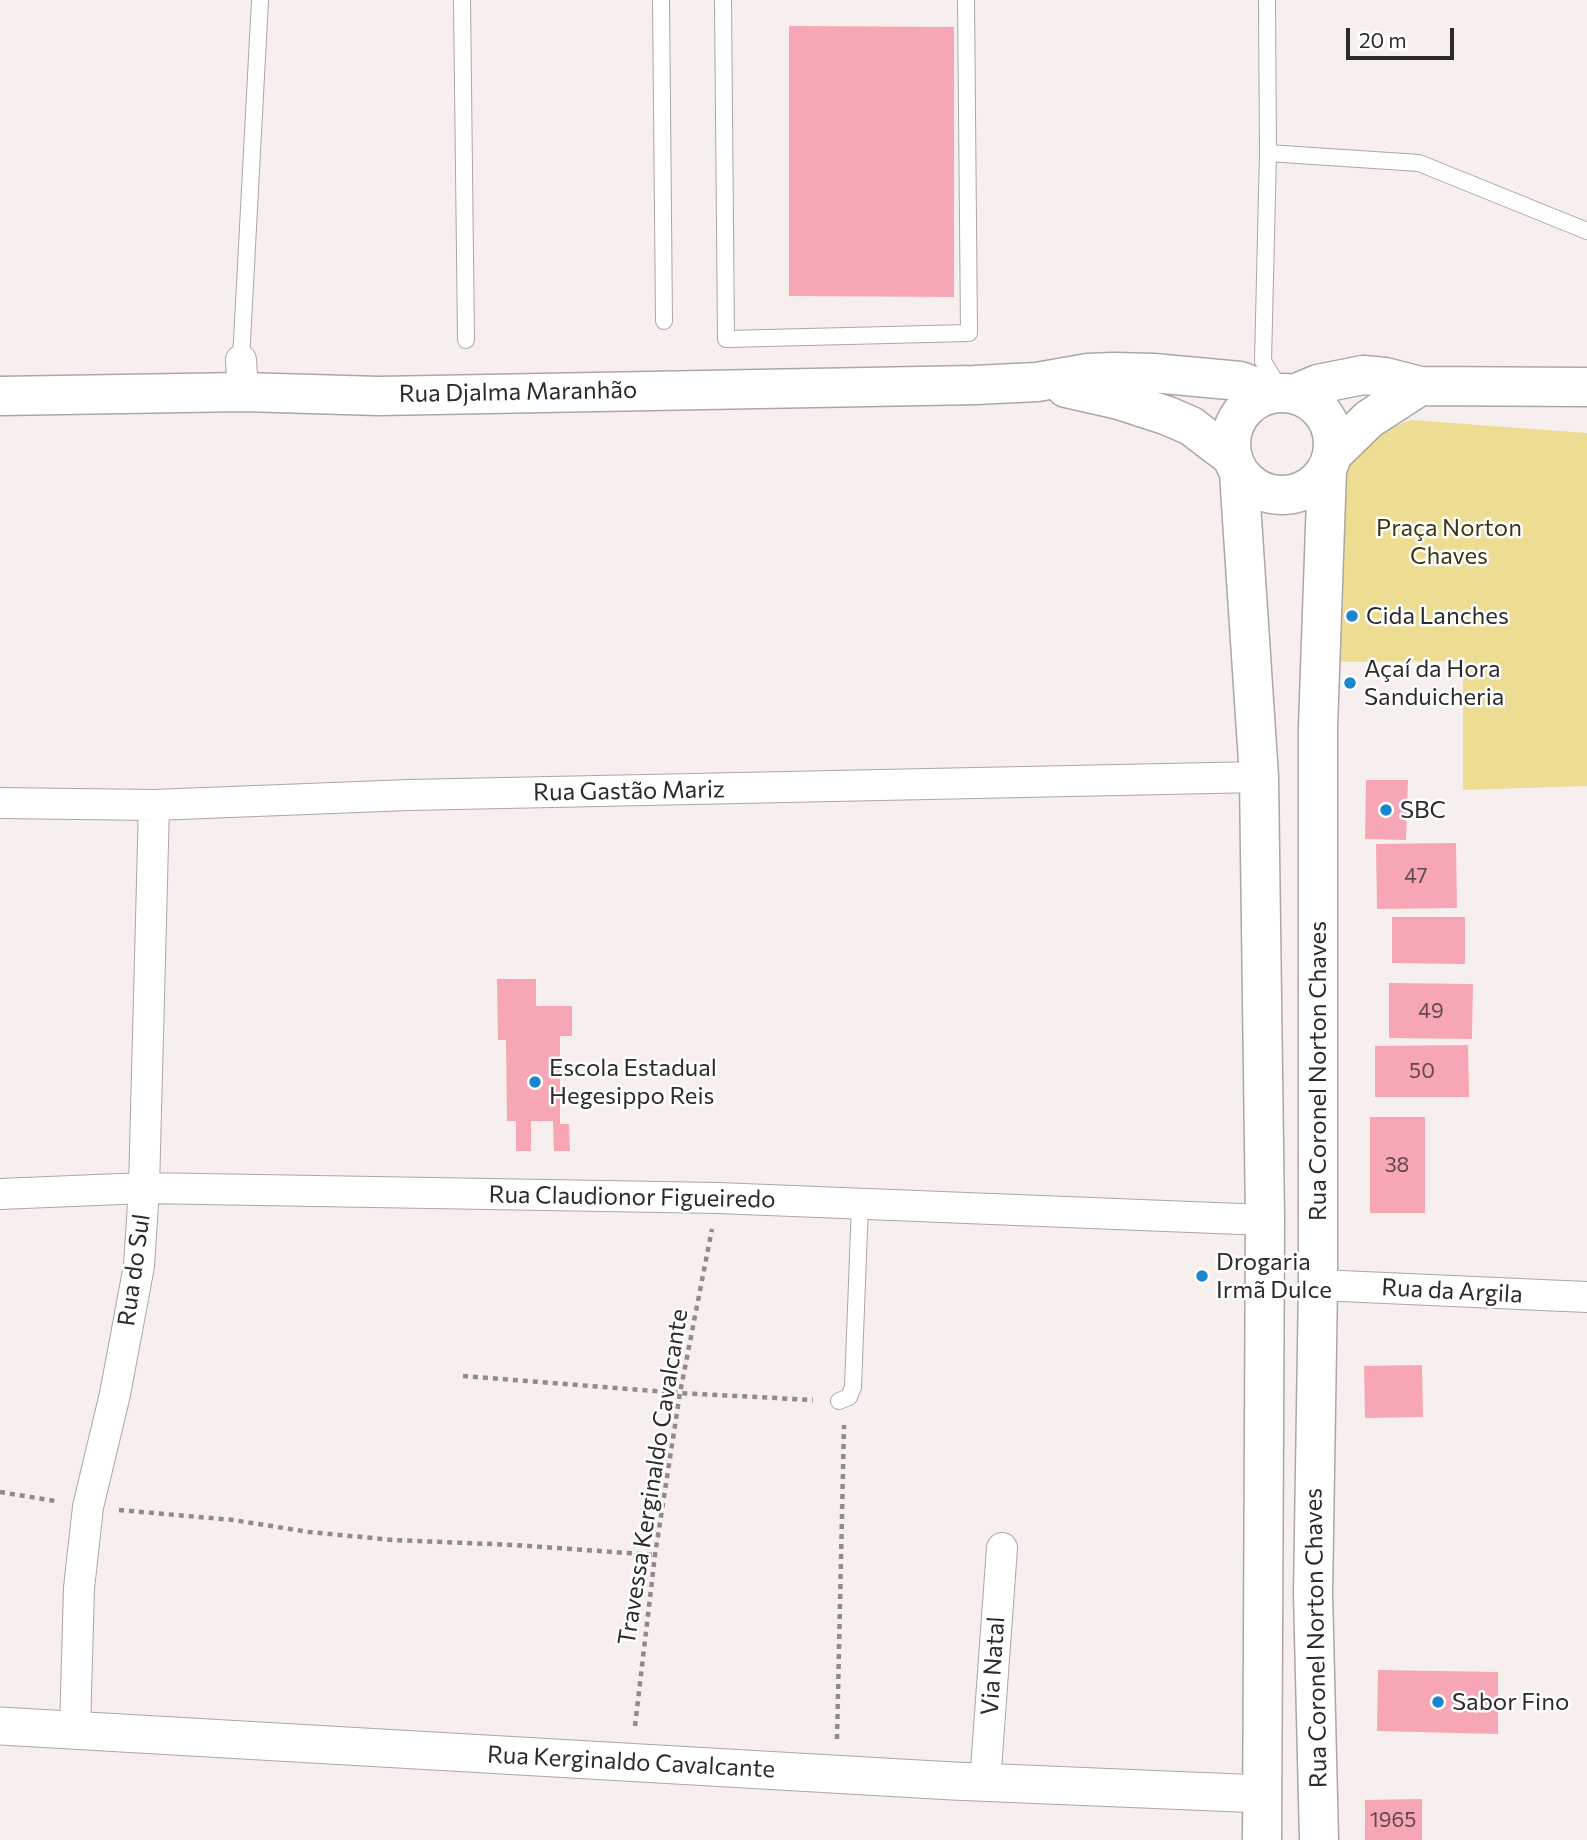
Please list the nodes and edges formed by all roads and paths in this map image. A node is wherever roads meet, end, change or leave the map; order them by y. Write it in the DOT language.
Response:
graph roads {
  1 [pos="260,0"];
  2 [pos="462,0"];
  3 [pos="661,0"];
  4 [pos="723,0"];
  5 [pos="966,0"];
  6 [pos="1267,0"];
  7 [pos="1268,153"];
  8 [pos="1587,230"];
  9 [pos="664,321"];
  10 [pos="466,340"];
  11 [pos="242,376"];
  12 [pos="1037,382"];
  13 [pos="1420,386"];
  14 [pos="1587,387"];
  15 [pos="1283,393"];
  16 [pos="0,396"];
  17 [pos="1329,462"];
  18 [pos="1236,465"];
  19 [pos="1259,777"];
  20 [pos="0,803"];
  21 [pos="154,805"];
  22 [pos="144,1188"];
  23 [pos="0,1194"];
  24 [pos="718,1198"];
  25 [pos="859,1204"];
  26 [pos="1265,1220"];
  27 [pos="1318,1285"];
  28 [pos="1587,1297"];
  29 [pos="463,1376"];
  30 [pos="680,1393"];
  31 [pos="841,1400"];
  32 [pos="0,1492"];
  33 [pos="88,1507"];
  34 [pos="1002,1548"];
  35 [pos="655,1555"];
  36 [pos="1263,1588"];
  37 [pos="1313,1593"];
  38 [pos="0,1726"];
  39 [pos="75,1730"];
  40 [pos="631,1761"];
  41 [pos="836,1774"];
  42 [pos="985,1783"];
  43 [pos="1262,1794"];
  44 [pos="1262,1840"];
  45 [pos="1319,1840"];
  1 -- 11 [label="lane"];
  2 -- 10 [label="lane"];
  3 -- 9 [label="lane"];
  4 -- 5 [label="lane"];
  6 -- 7 [label="lane"];
  7 -- 8 [label="lane"];
  7 -- 15 [label="lane"];
  11 -- 12 [label="main road, Rua Djalma Maranhão"];
  11 -- 16 [label="main road, Rua Djalma Maranhão"];
  12 -- 15 [label="main road, Rua Djalma Maranhão"];
  12 -- 18 [label="main road, Rua Djalma Maranhão"];
  13 -- 14 [label="main road"];
  13 -- 15 [label="main road"];
  13 -- 17 [label="main road"];
  15 -- 17 [label="main road"];
  15 -- 18 [label="main road"];
  17 -- 18 [label="main road"];
  17 -- 27 [label="main road, Rua Coronel Norton Chaves"];
  18 -- 19 [label="main road, Rua Coronel Norton Chaves"];
  19 -- 21 [label="street, Rua Gastão Mariz"];
  19 -- 26 [label="main road, Rua Coronel Norton Chaves"];
  20 -- 21 [label="street, Rua Gastão Mariz"];
  21 -- 22 [label="street, Rua do Sul"];
  22 -- 23 [label="street, Rua Claudionor Figueiredo"];
  22 -- 24 [label="street, Rua Claudionor Figueiredo"];
  22 -- 33 [label="street, Rua do Sul"];
  24 -- 25 [label="street, Rua Claudionor Figueiredo"];
  24 -- 30 [label="path, Travessa Kerginaldo Cavalcante"];
  25 -- 26 [label="street, Rua Claudionor Figueiredo"];
  25 -- 31 [label="lane"];
  26 -- 36 [label="main road, Rua Coronel Norton Chaves"];
  27 -- 28 [label="street, Rua da Argila"];
  27 -- 37 [label="main road, Rua Coronel Norton Chaves"];
  29 -- 30 [label="path"];
  30 -- 31 [label="path"];
  30 -- 35 [label="path, Travessa Kerginaldo Cavalcante"];
  31 -- 41 [label="path"];
  32 -- 33 [label="path"];
  33 -- 35 [label="path"];
  33 -- 39 [label="street, Rua do Sul"];
  34 -- 42 [label="street, Via Natal"];
  35 -- 40 [label="path, Travessa Kerginaldo Cavalcante"];
  36 -- 37 [label="main road"];
  36 -- 43 [label="main road, Rua Coronel Norton Chaves"];
  37 -- 45 [label="main road, Rua Coronel Norton Chaves"];
  38 -- 39 [label="street, Rua Kerginaldo Cavalcante"];
  39 -- 40 [label="street, Rua Kerginaldo Cavalcante"];
  40 -- 41 [label="street, Rua Kerginaldo Cavalcante"];
  41 -- 42 [label="street, Rua Kerginaldo Cavalcante"];
  42 -- 43 [label="street, Rua Kerginaldo Cavalcante"];
  43 -- 44 [label="main road, Rua Coronel Norton Chaves"];
}
